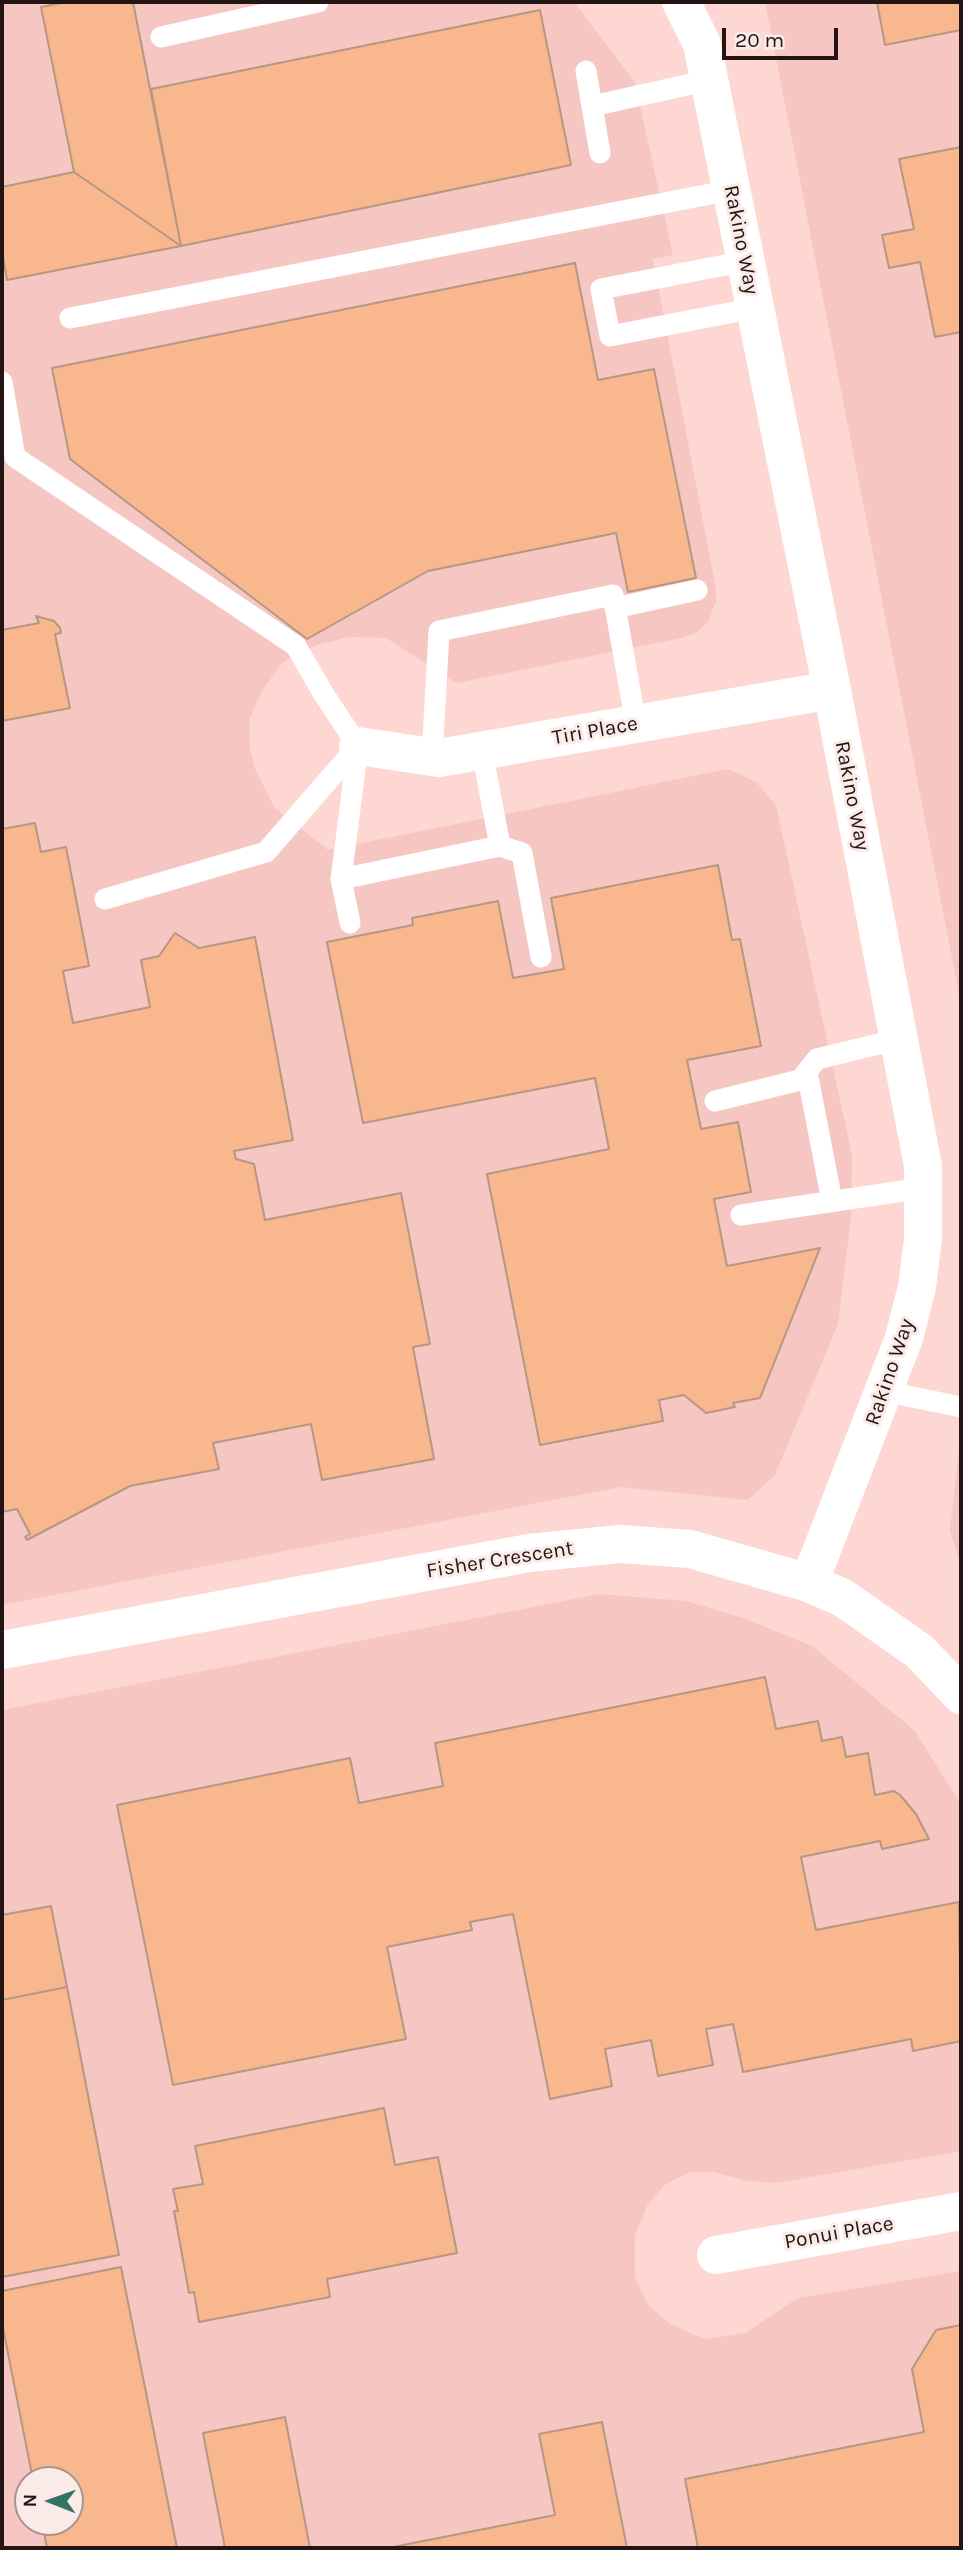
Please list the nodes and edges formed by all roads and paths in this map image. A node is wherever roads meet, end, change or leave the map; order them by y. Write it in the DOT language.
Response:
graph roads {
  1 [pos="318,2"];
  2 [pos="681,2"];
  3 [pos="161,37"];
  4 [pos="586,71"];
  5 [pos="709,80"];
  6 [pos="592,106"];
  7 [pos="600,153"];
  8 [pos="731,190"];
  9 [pos="746,261"];
  10 [pos="755,308"];
  11 [pos="70,318"];
  12 [pos="2,382"];
  13 [pos="9,459"];
  14 [pos="696,590"];
  15 [pos="615,608"];
  16 [pos="832,690"];
  17 [pos="636,724"];
  18 [pos="358,746"];
  19 [pos="482,751"];
  20 [pos="432,758"];
  21 [pos="500,846"];
  22 [pos="341,879"];
  23 [pos="105,899"];
  24 [pos="350,923"];
  25 [pos="541,957"];
  26 [pos="899,1038"];
  27 [pos="807,1072"];
  28 [pos="715,1101"];
  29 [pos="923,1188"];
  30 [pos="832,1202"];
  31 [pos="741,1215"];
  32 [pos="884,1391"];
  33 [pos="961,1408"];
  34 [pos="809,1583"];
  35 [pos="2,1650"];
  36 [pos="961,1695"];
  37 [pos="961,2211"];
  38 [pos="716,2255"];
  1 -- 3 [label="lane"];
  2 -- 5 [label="street, Rakino Way"];
  4 -- 6 [label="lane"];
  5 -- 6 [label="lane"];
  5 -- 8 [label="street, Rakino Way"];
  6 -- 7 [label="lane"];
  8 -- 9 [label="street, Rakino Way"];
  8 -- 11 [label="lane"];
  9 -- 10 [label="street, Rakino Way"];
  9 -- 10 [label="lane"];
  10 -- 16 [label="street, Rakino Way"];
  12 -- 13 [label="lane"];
  13 -- 18 [label="lane"];
  14 -- 15 [label="lane"];
  15 -- 17 [label="lane"];
  15 -- 20 [label="lane"];
  16 -- 17 [label="street, Tiri Place"];
  16 -- 26 [label="street, Rakino Way"];
  17 -- 19 [label="street, Tiri Place"];
  18 -- 20 [label="street, Tiri Place"];
  18 -- 22 [label="lane"];
  18 -- 23 [label="lane"];
  19 -- 20 [label="street, Tiri Place"];
  19 -- 21 [label="lane"];
  21 -- 22 [label="lane"];
  21 -- 25 [label="lane"];
  22 -- 24 [label="lane"];
  26 -- 27 [label="lane"];
  26 -- 29 [label="street, Rakino Way"];
  27 -- 28 [label="lane"];
  27 -- 30 [label="lane"];
  29 -- 30 [label="lane"];
  29 -- 32 [label="street, Rakino Way"];
  30 -- 31 [label="lane"];
  32 -- 33 [label="lane"];
  32 -- 34 [label="street, Rakino Way"];
  34 -- 35 [label="street, Fisher Crescent"];
  34 -- 36 [label="street, Fisher Crescent"];
  37 -- 38 [label="street, Ponui Place"];
}
